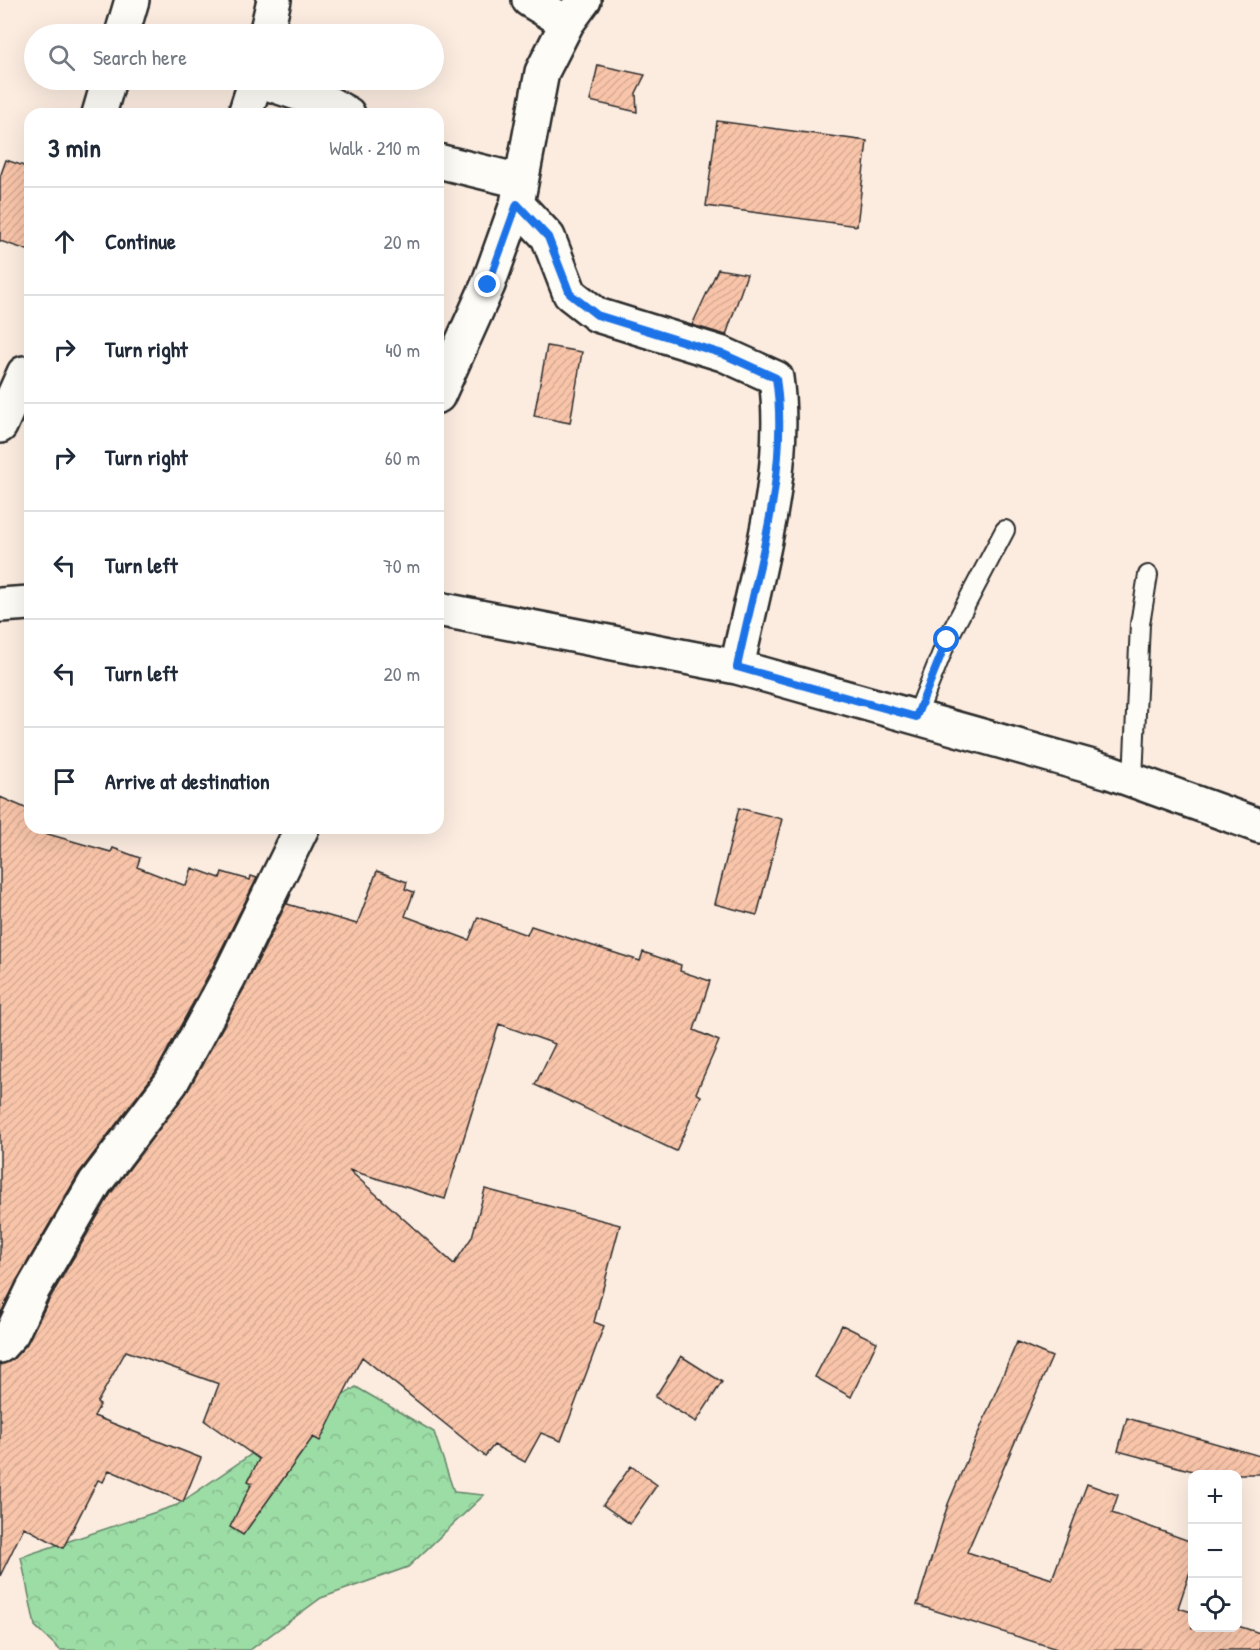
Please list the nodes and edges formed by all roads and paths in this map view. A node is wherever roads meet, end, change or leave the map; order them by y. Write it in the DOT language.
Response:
graph roads {
  1 [pos="132,0"];
  2 [pos="274,0"];
  3 [pos="529,0"];
  4 [pos="575,11"];
  5 [pos="125,24"];
  6 [pos="268,24"];
  7 [pos="106,90"];
  8 [pos="253,90"];
  9 [pos="287,90"];
  10 [pos="101,108"];
  11 [pos="247,108"];
  12 [pos="337,108"];
  13 [pos="444,163"];
  14 [pos="518,193"];
  15 [pos="24,375"];
  16 [pos="444,383"];
  17 [pos="0,426"];
  18 [pos="1005,530"];
  19 [pos="1149,575"];
  20 [pos="24,603"];
  21 [pos="0,605"];
  22 [pos="444,614"];
  23 [pos="737,667"];
  24 [pos="916,717"];
  25 [pos="1133,779"];
  26 [pos="1260,826"];
  27 [pos="299,834"];
  28 [pos="0,1346"];
  1 -- 5 [label="street"];
  2 -- 6 [label="street"];
  3 -- 4 [label="street"];
  4 -- 14 [label="street"];
  7 -- 10 [label="street"];
  8 -- 11 [label="street"];
  9 -- 12 [label="street"];
  13 -- 14 [label="street"];
  14 -- 16 [label="street"];
  14 -- 23 [label="street"];
  15 -- 17 [label="street"];
  18 -- 24 [label="lane"];
  19 -- 25 [label="lane"];
  20 -- 21 [label="street"];
  22 -- 23 [label="street"];
  23 -- 24 [label="street"];
  24 -- 25 [label="street"];
  25 -- 26 [label="street"];
  27 -- 28 [label="street"];
}
